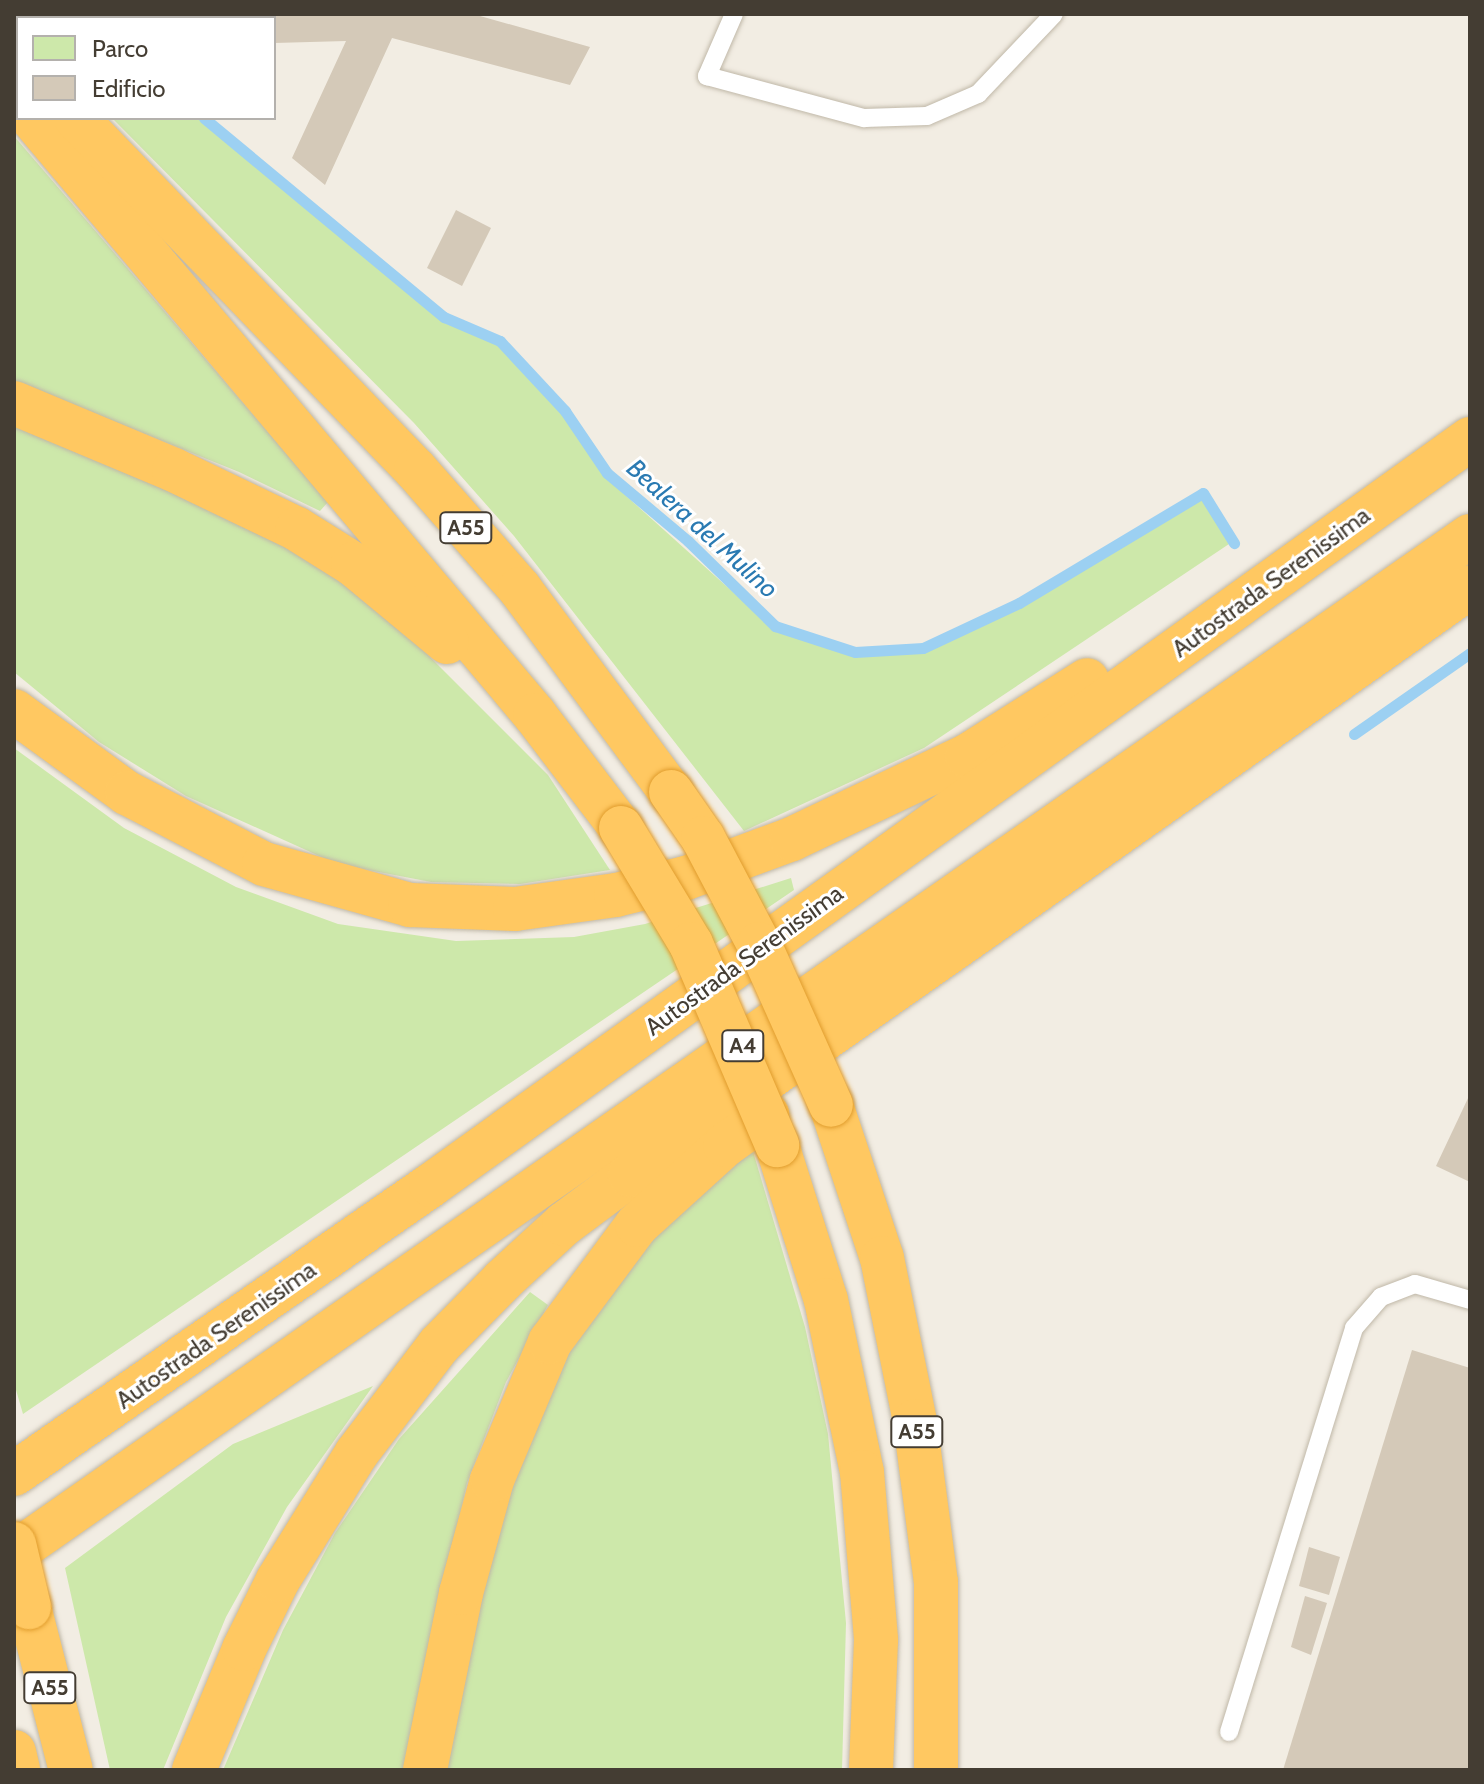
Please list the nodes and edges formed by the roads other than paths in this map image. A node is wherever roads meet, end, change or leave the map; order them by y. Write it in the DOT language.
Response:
graph roads {
  1 [pos="734,14"];
  2 [pos="1054,14"];
  3 [pos="34,120"];
  4 [pos="78,120"];
  5 [pos="14,403"];
  6 [pos="1457,448"];
  7 [pos="1470,536"];
  8 [pos="1470,587"];
  9 [pos="14,711"];
  10 [pos="535,715"];
  11 [pos="1282,719"];
  12 [pos="1470,1300"];
  13 [pos="14,1474"];
  14 [pos="14,1544"];
  15 [pos="14,1553"];
  16 [pos="1229,1732"];
  17 [pos="14,1752"];
  18 [pos="18,1770"];
  19 [pos="71,1770"];
  20 [pos="194,1770"];
  21 [pos="425,1770"];
  22 [pos="871,1770"];
  23 [pos="936,1770"];
  1 -- 2 [label="lane"];
  3 -- 10 [label="highway"];
  4 -- 23 [label="highway, A55, bridge"];
  5 -- 10 [label="highway"];
  6 -- 9 [label="highway"];
  6 -- 13 [label="highway, Autostrada Serenissima"];
  7 -- 15 [label="highway, A4"];
  8 -- 11 [label="highway"];
  10 -- 22 [label="highway, bridge"];
  11 -- 20 [label="highway"];
  11 -- 21 [label="highway"];
  12 -- 16 [label="lane"];
  14 -- 19 [label="highway, A55, bridge"];
  17 -- 18 [label="highway"];
}
